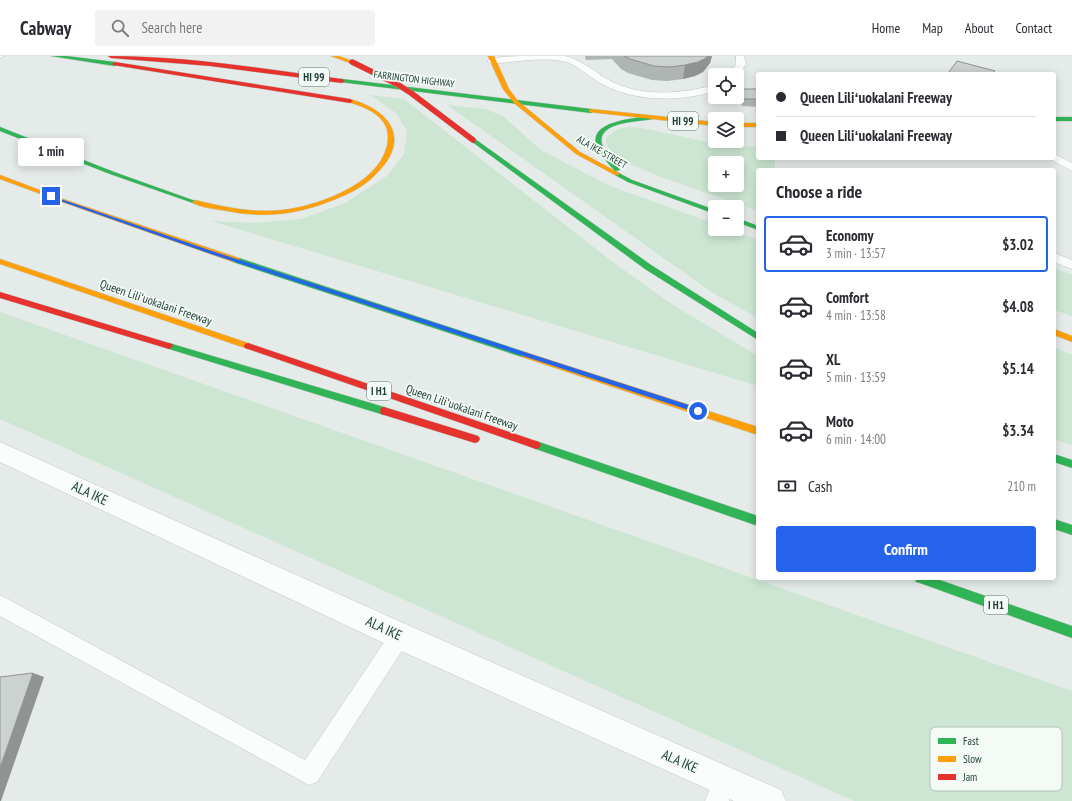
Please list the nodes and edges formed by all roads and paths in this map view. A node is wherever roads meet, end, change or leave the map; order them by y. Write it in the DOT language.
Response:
graph roads {
  1 [pos="54,56"];
  2 [pos="111,56"];
  3 [pos="334,56"];
  4 [pos="740,56"];
  5 [pos="491,58"];
  6 [pos="739,68"];
  7 [pos="708,90"];
  8 [pos="516,102"];
  9 [pos="651,118"];
  10 [pos="1056,119"];
  11 [pos="1072,119"];
  12 [pos="708,123"];
  13 [pos="744,125"];
  14 [pos="756,126"];
  15 [pos="0,128"];
  16 [pos="1056,158"];
  17 [pos="1072,168"];
  18 [pos="0,177"];
  19 [pos="630,181"];
  20 [pos="81,197"];
  21 [pos="708,209"];
  22 [pos="744,223"];
  23 [pos="756,227"];
  24 [pos="213,253"];
  25 [pos="1056,258"];
  26 [pos="0,261"];
  27 [pos="1072,265"];
  28 [pos="0,295"];
  29 [pos="1056,333"];
  30 [pos="756,336"];
  31 [pos="1072,339"];
  32 [pos="756,429"];
  33 [pos="485,442"];
  34 [pos="0,452"];
  35 [pos="1056,459"];
  36 [pos="1072,464"];
  37 [pos="606,479"];
  38 [pos="756,520"];
  39 [pos="756,524"];
  40 [pos="1056,525"];
  41 [pos="1072,530"];
  42 [pos="926,580"];
  43 [pos="0,605"];
  44 [pos="1072,632"];
  45 [pos="400,636"];
  46 [pos="721,791"];
  47 [pos="770,801"];
  1 -- 15 [label="main road"];
  2 -- 8 [label="main road, FARRINGTON HIGHWAY / HI 99"];
  3 -- 30 [label="main road, bridge"];
  4 -- 6 [label="lane"];
  5 -- 7 [label="lane"];
  5 -- 8 [label="main road, ALA IKE STREET"];
  8 -- 9 [label="main road, FARRINGTON HIGHWAY / HI 99"];
  8 -- 19 [label="main road, ALA IKE STREET"];
  9 -- 12 [label="main road, FARRINGTON HIGHWAY / HI 99"];
  9 -- 19 [label="main road"];
  10 -- 11 [label="main road"];
  13 -- 14 [label="main road"];
  16 -- 17 [label="lane"];
  18 -- 24 [label="main road"];
  19 -- 21 [label="main road, ALA IKE STREET"];
  20 -- 24 [label="main road"];
  22 -- 23 [label="main road"];
  24 -- 32 [label="main road"];
  25 -- 27 [label="lane"];
  26 -- 38 [label="main road, Queen Liliʻuokalani Freeway / I H1"];
  28 -- 33 [label="main road"];
  29 -- 31 [label="main road"];
  34 -- 45 [label="street, ALA IKE"];
  35 -- 36 [label="main road"];
  37 -- 39 [label="main road"];
  40 -- 41 [label="main road"];
  42 -- 44 [label="main road, I H1"];
  43 -- 45 [label="lane"];
  45 -- 46 [label="street, ALA IKE"];
  46 -- 47 [label="street, ALA IKE"];
}
